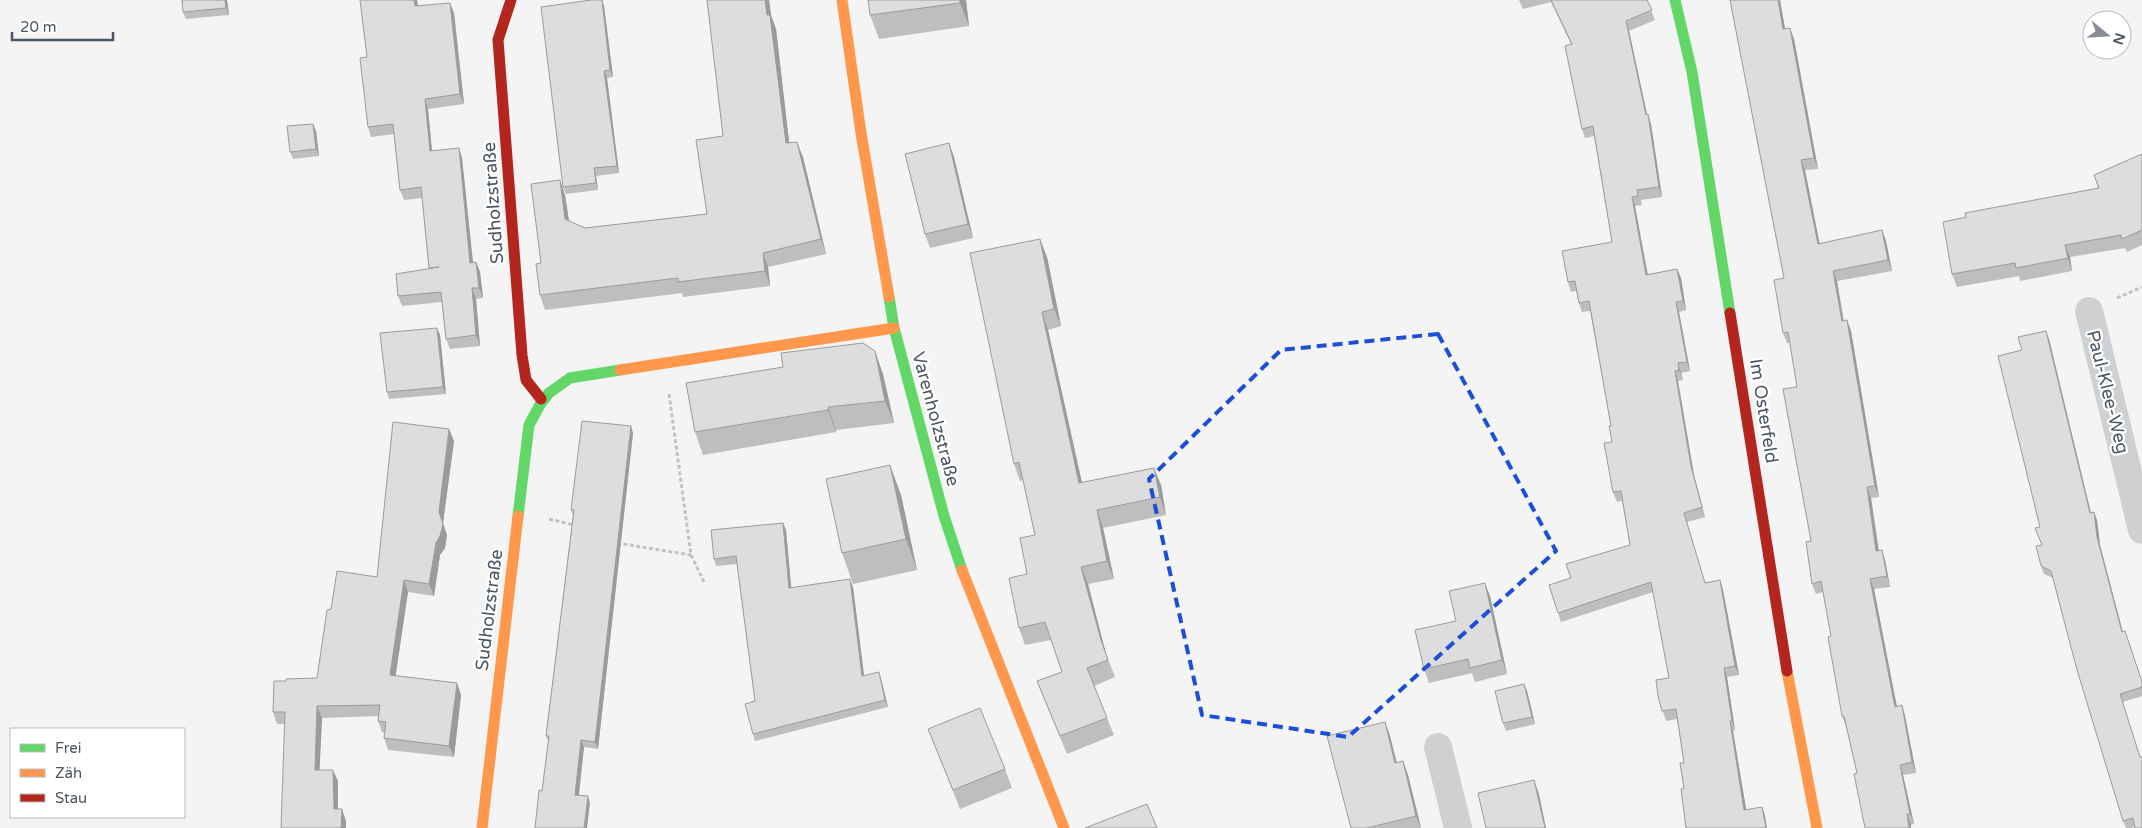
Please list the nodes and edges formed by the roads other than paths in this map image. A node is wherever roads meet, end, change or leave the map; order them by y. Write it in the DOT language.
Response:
graph roads {
  1 [pos="511,0"];
  2 [pos="842,0"];
  3 [pos="1675,0"];
  4 [pos="2089,311"];
  5 [pos="894,328"];
  6 [pos="542,400"];
  7 [pos="2142,530"];
  8 [pos="1438,747"];
  9 [pos="482,828"];
  10 [pos="1064,828"];
  11 [pos="1458,828"];
  12 [pos="1817,828"];
  1 -- 6 [label="street, Sudholzstraße"];
  2 -- 5 [label="street, Varenholzstraße"];
  3 -- 12 [label="street, Im Osterfeld"];
  4 -- 7 [label="street, Paul-Klee-Weg"];
  5 -- 6 [label="street, Sudholzstraße"];
  5 -- 10 [label="street, Varenholzstraße"];
  6 -- 9 [label="street, Sudholzstraße"];
  8 -- 11 [label="street"];
}
